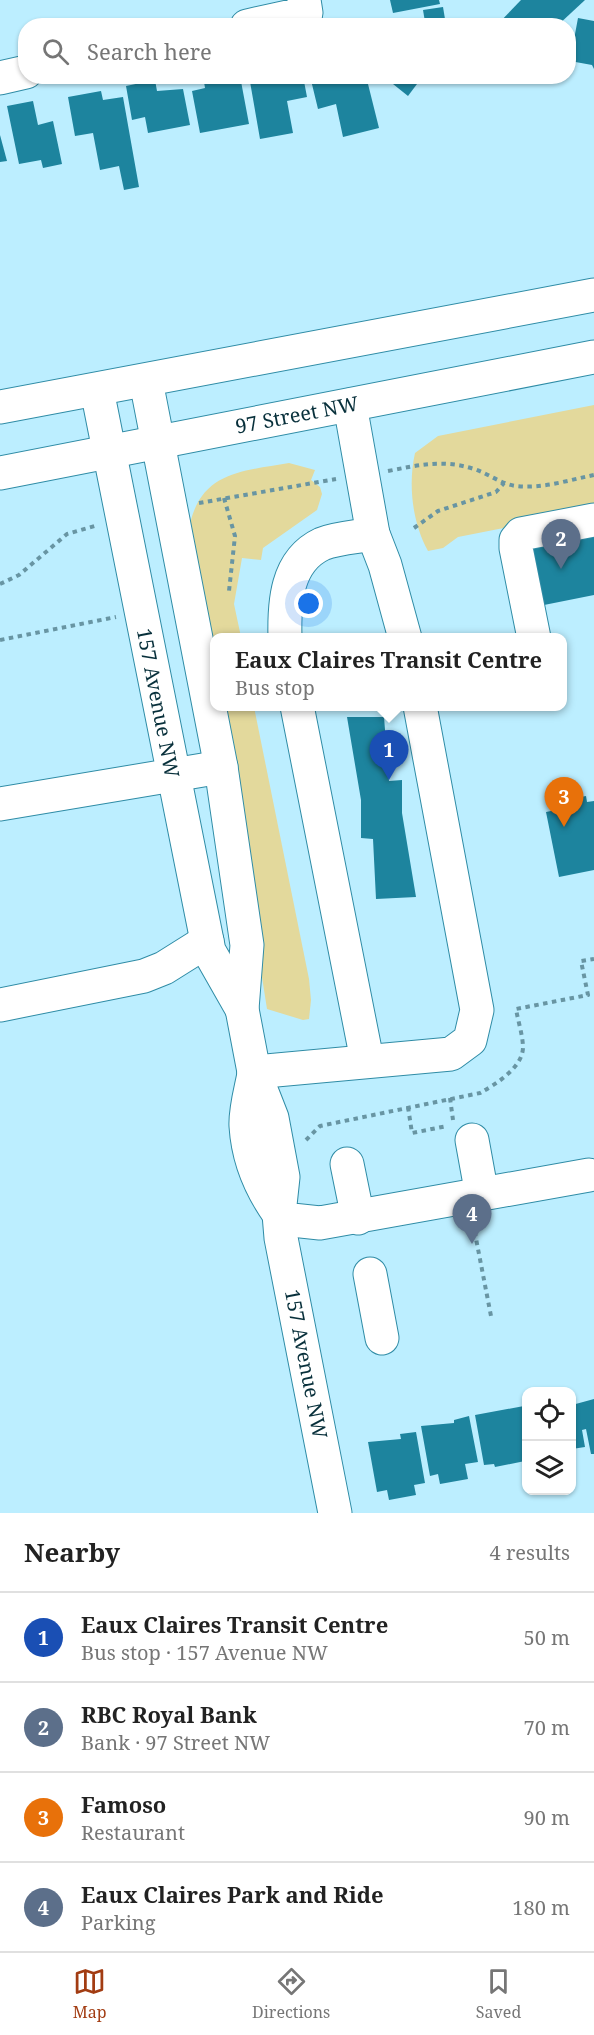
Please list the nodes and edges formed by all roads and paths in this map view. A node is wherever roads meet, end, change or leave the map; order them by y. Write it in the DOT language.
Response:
graph roads {
  1 [pos="305,6"];
  2 [pos="270,18"];
  3 [pos="18,74"];
  4 [pos="0,78"];
  5 [pos="594,295"];
  6 [pos="594,357"];
  7 [pos="147,381"];
  8 [pos="97,390"];
  9 [pos="350,405"];
  10 [pos="0,407"];
  11 [pos="159,442"];
  12 [pos="109,452"];
  13 [pos="406,468"];
  14 [pos="0,473"];
  15 [pos="594,475"];
  16 [pos="324,481"];
  17 [pos="504,483"];
  18 [pos="224,498"];
  19 [pos="200,503"];
  20 [pos="594,520"];
  21 [pos="104,523"];
  22 [pos="414,528"];
  23 [pos="373,534"];
  24 [pos="0,584"];
  25 [pos="229,591"];
  26 [pos="120,616"];
  27 [pos="285,633"];
  28 [pos="404,633"];
  29 [pos="533,633"];
  30 [pos="0,640"];
  31 [pos="210,709"];
  32 [pos="210,711"];
  33 [pos="298,711"];
  34 [pos="421,711"];
  35 [pos="221,766"];
  36 [pos="173,776"];
  37 [pos="0,804"];
  38 [pos="207,941"];
  39 [pos="0,1005"];
  40 [pos="242,1009"];
  41 [pos="367,1060"];
  42 [pos="254,1072"];
  43 [pos="450,1098"];
  44 [pos="408,1107"];
  45 [pos="472,1140"];
  46 [pos="347,1164"];
  47 [pos="589,1175"];
  48 [pos="482,1195"];
  49 [pos="279,1214"];
  50 [pos="358,1218"];
  51 [pos="370,1274"];
  52 [pos="382,1338"];
  53 [pos="334,1513"];
  1 -- 2 [label="street"];
  3 -- 4 [label="street"];
  5 -- 7 [label="street"];
  6 -- 9 [label="street, 97 Street NW"];
  7 -- 8 [label="street"];
  7 -- 11 [label="street, 157 Avenue NW"];
  8 -- 10 [label="street"];
  8 -- 12 [label="street, 157 Avenue NW"];
  9 -- 11 [label="street, 97 Street NW"];
  9 -- 23 [label="street"];
  11 -- 12 [label="street, 97 Street NW"];
  11 -- 31 [label="street, 157 Avenue NW"];
  12 -- 14 [label="street, 97 Street NW"];
  12 -- 36 [label="street, 157 Avenue NW"];
  13 -- 17 [label="path"];
  15 -- 17 [label="path"];
  16 -- 18 [label="path"];
  17 -- 22 [label="path"];
  18 -- 19 [label="path"];
  18 -- 25 [label="path"];
  20 -- 29 [label="street"];
  21 -- 24 [label="path"];
  23 -- 27 [label="street"];
  23 -- 28 [label="street"];
  26 -- 30 [label="path"];
  32 -- 35 [label="street, 157 Avenue NW"];
  33 -- 41 [label="street"];
  34 -- 41 [label="street"];
  35 -- 36 [label="street"];
  35 -- 40 [label="street, 157 Avenue NW"];
  36 -- 37 [label="street"];
  36 -- 38 [label="street, 157 Avenue NW"];
  38 -- 39 [label="street"];
  38 -- 40 [label="street, 157 Avenue NW"];
  40 -- 42 [label="street, 157 Avenue NW"];
  41 -- 42 [label="street"];
  42 -- 49 [label="street, 157 Avenue NW"];
  43 -- 44 [label="path"];
  45 -- 48 [label="street"];
  46 -- 50 [label="street"];
  47 -- 48 [label="street"];
  48 -- 50 [label="street"];
  49 -- 50 [label="street"];
  49 -- 53 [label="street, 157 Avenue NW"];
  51 -- 52 [label="street"];
}
